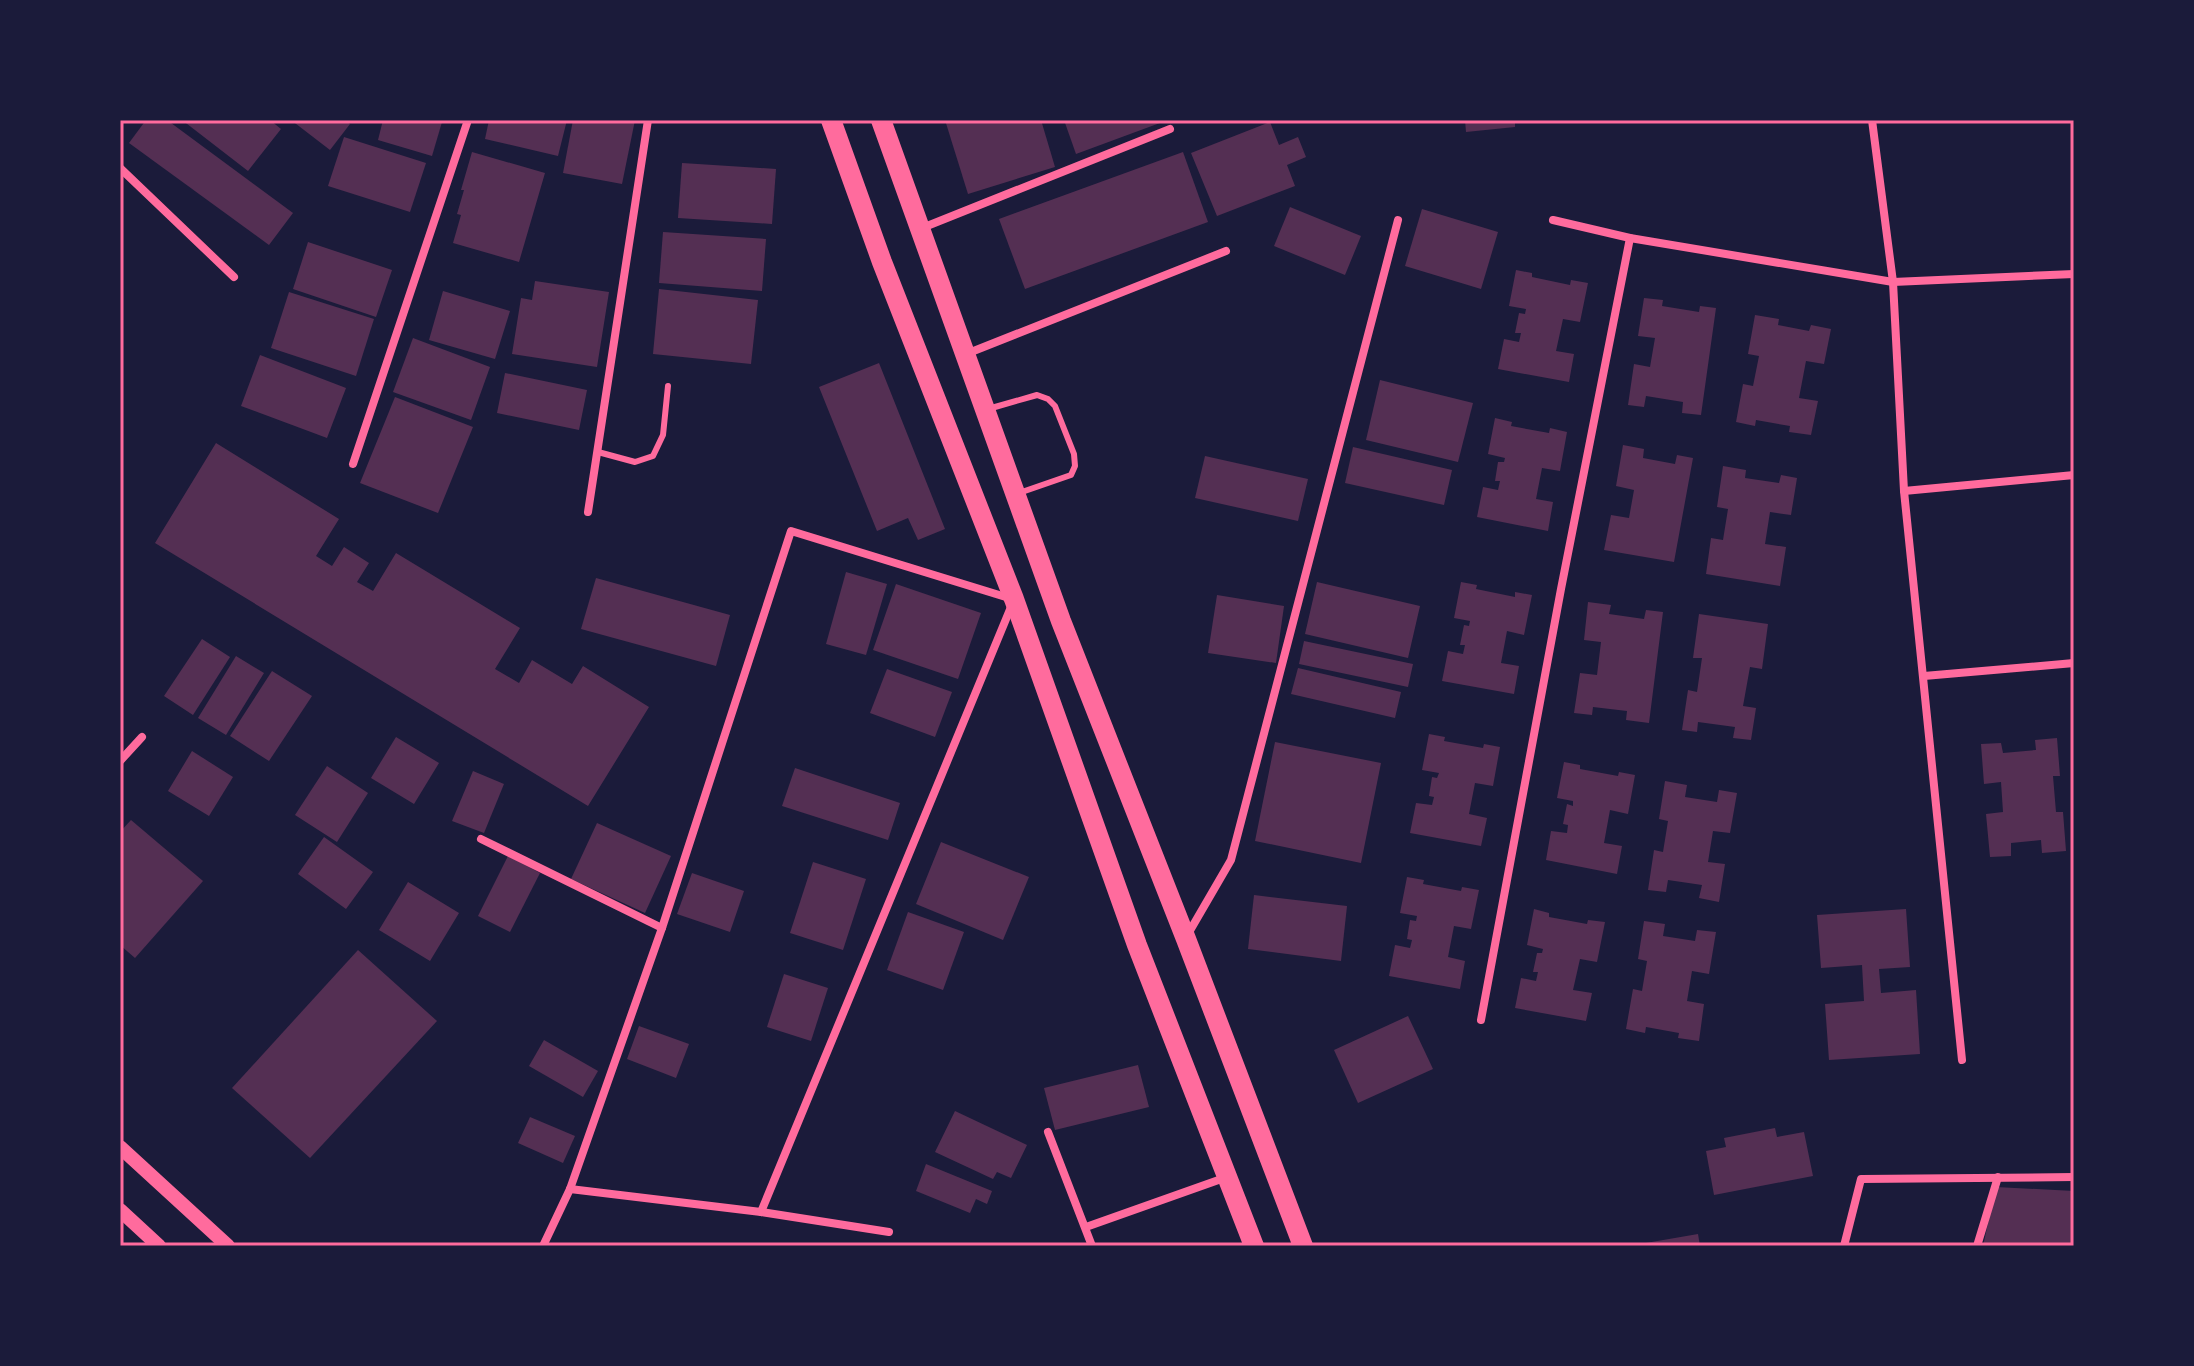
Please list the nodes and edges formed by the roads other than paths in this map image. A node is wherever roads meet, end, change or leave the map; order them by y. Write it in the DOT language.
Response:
graph roads {
  1 [pos="468,120"];
  2 [pos="648,120"];
  3 [pos="831,120"];
  4 [pos="881,120"];
  5 [pos="1872,120"];
  6 [pos="1170,129"];
  7 [pos="120,168"];
  8 [pos="1398,220"];
  9 [pos="1553,220"];
  10 [pos="919,229"];
  11 [pos="1630,238"];
  12 [pos="1226,251"];
  13 [pos="2074,274"];
  14 [pos="234,277"];
  15 [pos="1893,282"];
  16 [pos="965,354"];
  17 [pos="668,386"];
  18 [pos="985,410"];
  19 [pos="598,452"];
  20 [pos="353,464"];
  21 [pos="2074,475"];
  22 [pos="1904,491"];
  23 [pos="1015,494"];
  24 [pos="588,512"];
  25 [pos="1014,599"];
  26 [pos="2074,663"];
  27 [pos="1924,676"];
  28 [pos="142,737"];
  29 [pos="120,761"];
  30 [pos="481,839"];
  31 [pos="662,928"];
  32 [pos="1186,939"];
  33 [pos="1481,1020"];
  34 [pos="1962,1060"];
  35 [pos="1048,1132"];
  36 [pos="120,1147"];
  37 [pos="1227,1177"];
  38 [pos="1998,1177"];
  39 [pos="2074,1177"];
  40 [pos="570,1189"];
  41 [pos="120,1210"];
  42 [pos="761,1212"];
  43 [pos="1086,1227"];
  44 [pos="889,1232"];
  45 [pos="159,1246"];
  46 [pos="228,1246"];
  47 [pos="543,1246"];
  48 [pos="1092,1246"];
  49 [pos="1254,1246"];
  50 [pos="1303,1246"];
  51 [pos="1844,1246"];
  52 [pos="1977,1246"];
  1 -- 20 [label="street"];
  2 -- 19 [label="street"];
  3 -- 25 [label="main road"];
  4 -- 10 [label="main road"];
  5 -- 15 [label="street"];
  6 -- 10 [label="street"];
  7 -- 14 [label="street"];
  8 -- 32 [label="street"];
  9 -- 11 [label="street"];
  10 -- 16 [label="main road"];
  11 -- 15 [label="street"];
  11 -- 33 [label="street"];
  12 -- 16 [label="street"];
  13 -- 15 [label="street"];
  15 -- 22 [label="street"];
  16 -- 18 [label="main road"];
  17 -- 19 [label="lane"];
  18 -- 23 [label="main road"];
  18 -- 23 [label="lane"];
  19 -- 24 [label="street"];
  21 -- 22 [label="street"];
  22 -- 27 [label="street"];
  23 -- 32 [label="main road"];
  25 -- 31 [label="street"];
  25 -- 37 [label="main road"];
  25 -- 42 [label="street"];
  26 -- 27 [label="street"];
  27 -- 34 [label="street"];
  28 -- 29 [label="street"];
  30 -- 31 [label="street"];
  31 -- 40 [label="street"];
  32 -- 50 [label="main road"];
  35 -- 43 [label="street"];
  36 -- 46 [label="street"];
  37 -- 43 [label="street"];
  37 -- 49 [label="main road"];
  38 -- 39 [label="street"];
  38 -- 51 [label="street"];
  38 -- 52 [label="street"];
  40 -- 42 [label="street"];
  40 -- 47 [label="street"];
  41 -- 45 [label="street"];
  42 -- 44 [label="street"];
  43 -- 48 [label="street"];
}
